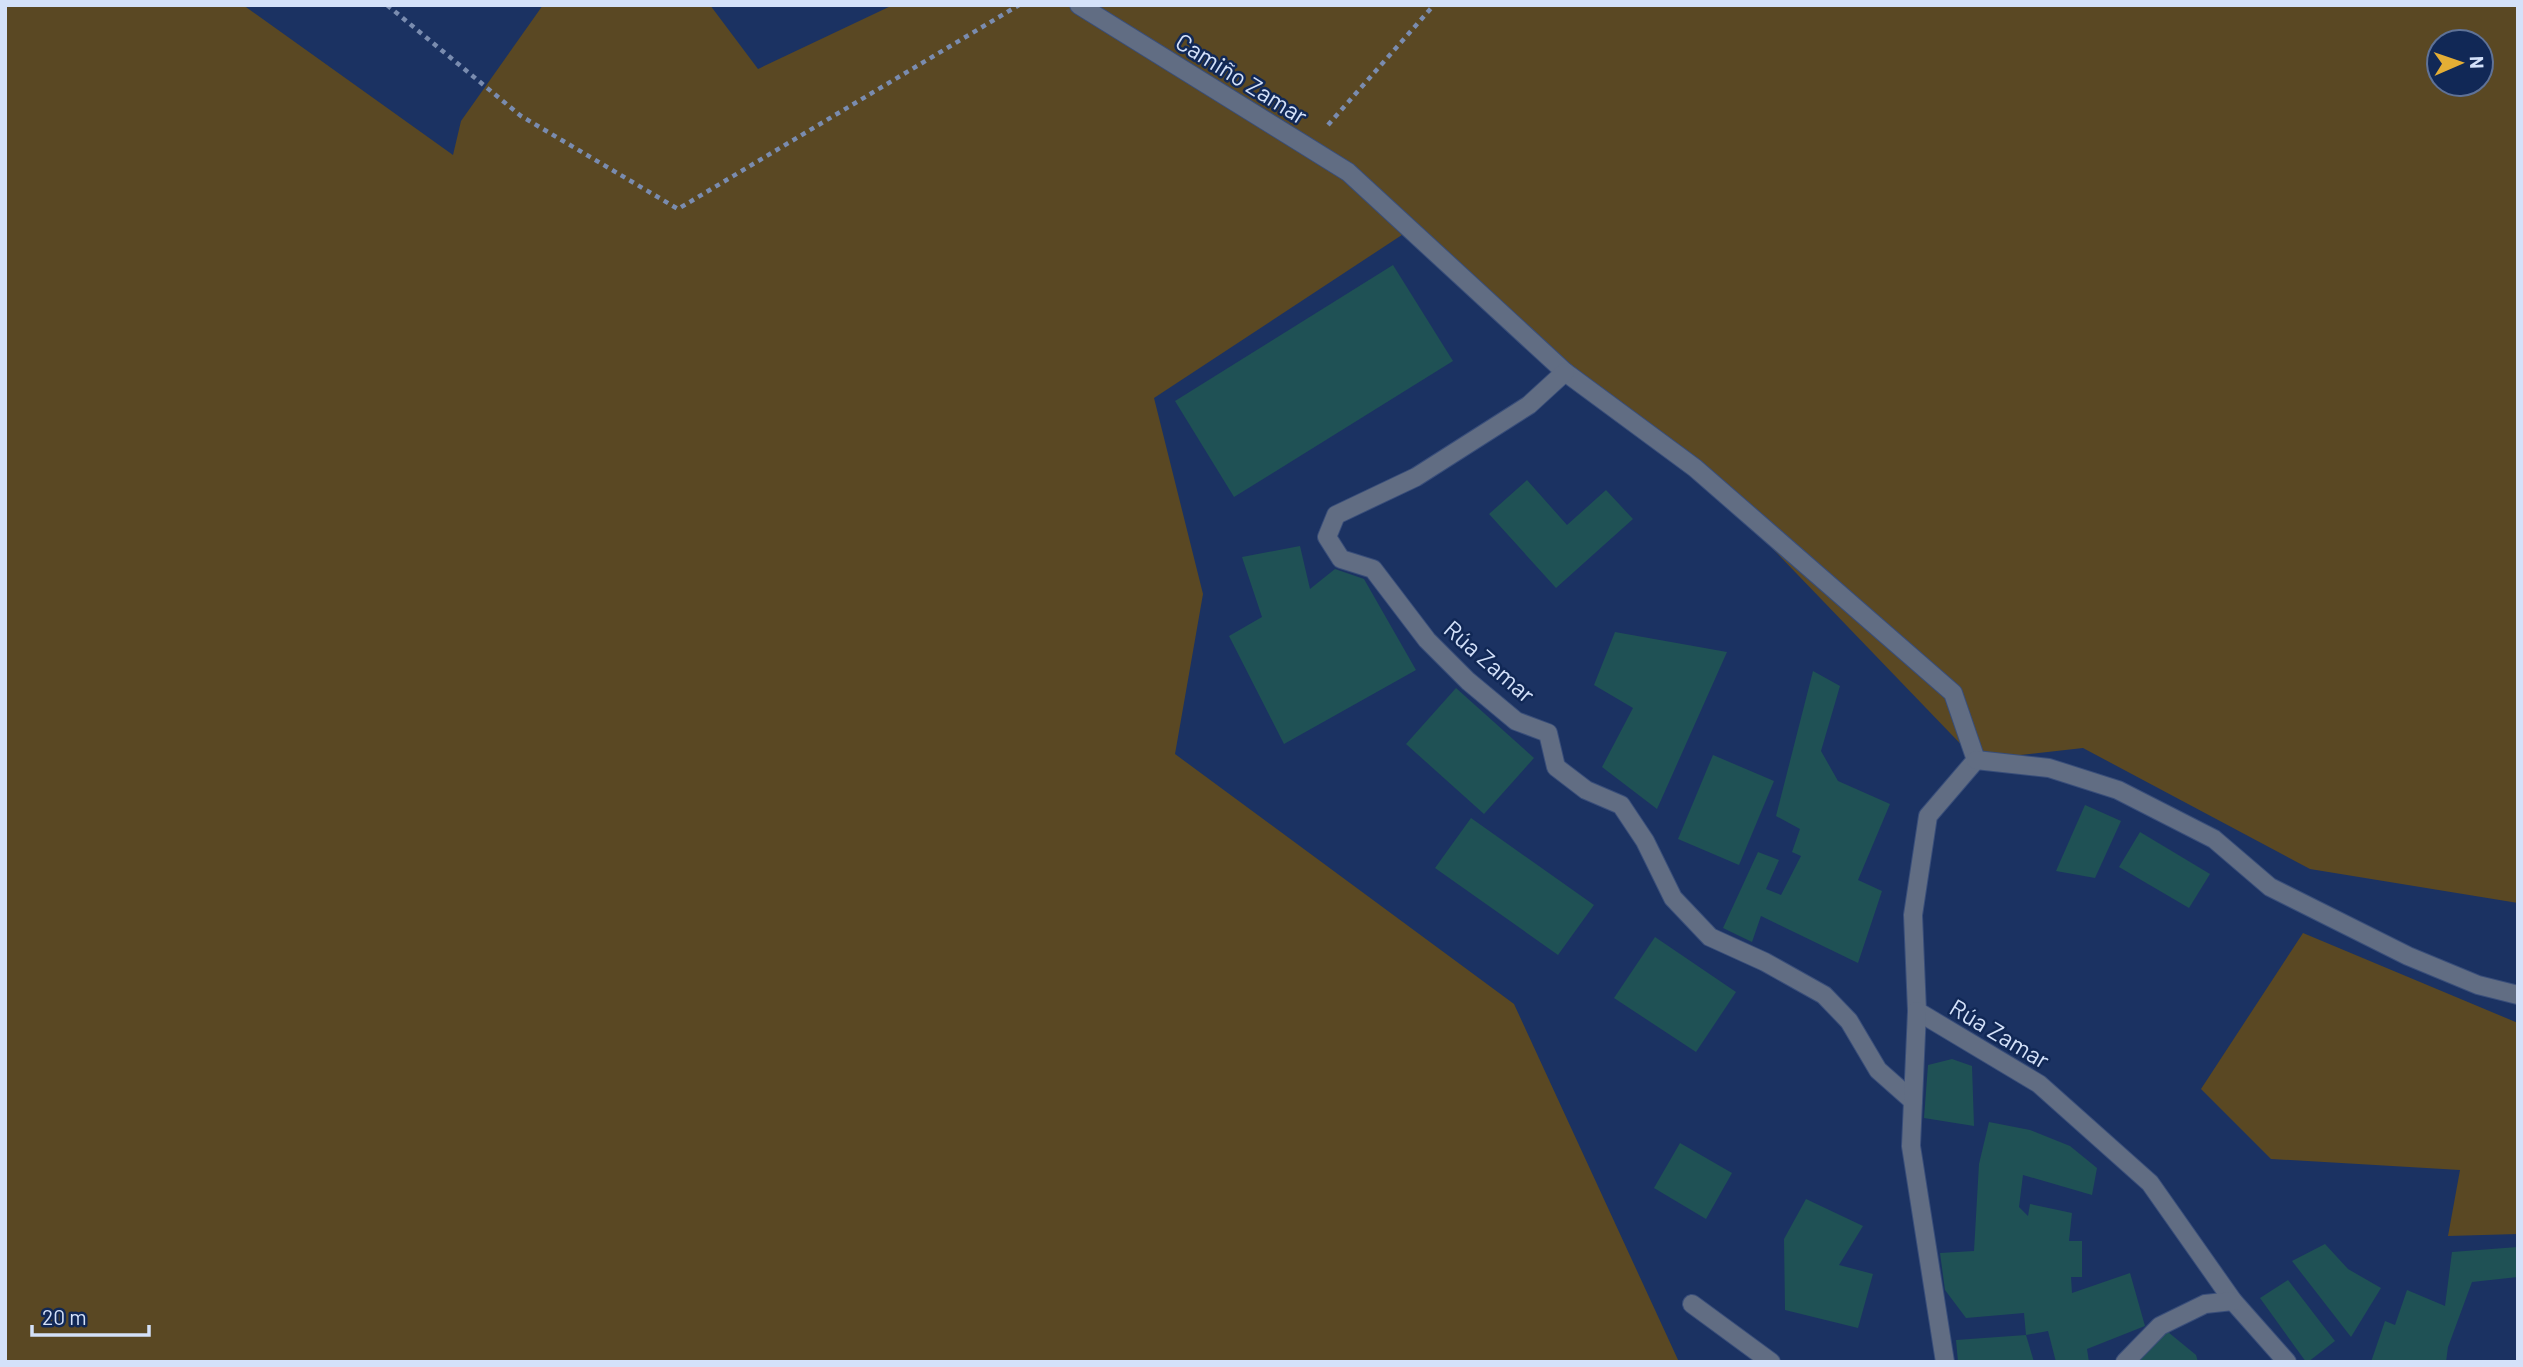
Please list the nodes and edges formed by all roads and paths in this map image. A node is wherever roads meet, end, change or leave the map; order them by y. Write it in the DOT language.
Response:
graph roads {
  1 [pos="387,5"];
  2 [pos="1019,5"];
  3 [pos="1079,5"];
  4 [pos="1434,5"];
  5 [pos="1309,147"];
  6 [pos="1565,372"];
  7 [pos="1976,760"];
  8 [pos="2518,995"];
  9 [pos="1917,1011"];
  10 [pos="1913,1101"];
  11 [pos="2233,1301"];
  12 [pos="1692,1304"];
  13 [pos="1771,1362"];
  14 [pos="1945,1362"];
  15 [pos="2125,1362"];
  16 [pos="2287,1362"];
  1 -- 2 [label="path"];
  3 -- 5 [label="street, Camiño Zamar"];
  4 -- 5 [label="path"];
  5 -- 6 [label="street"];
  6 -- 7 [label="street"];
  6 -- 10 [label="street, Rúa Zamar"];
  7 -- 8 [label="street"];
  7 -- 9 [label="street, Rúa Zamar"];
  9 -- 10 [label="street"];
  9 -- 11 [label="street, Rúa Zamar"];
  10 -- 14 [label="street"];
  11 -- 15 [label="street"];
  11 -- 16 [label="street, Rúa Zamar"];
  12 -- 13 [label="street"];
}
